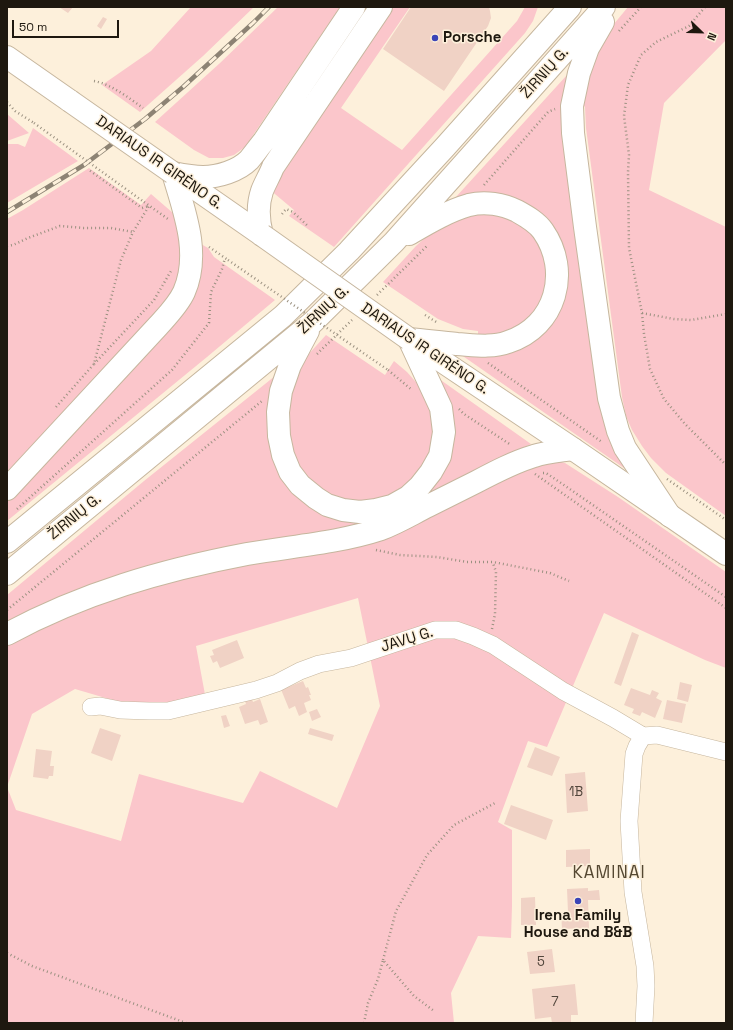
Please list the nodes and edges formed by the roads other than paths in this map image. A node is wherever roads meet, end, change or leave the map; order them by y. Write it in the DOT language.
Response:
graph roads {
  1 [pos="354,7"];
  2 [pos="381,7"];
  3 [pos="547,7"];
  4 [pos="570,7"];
  5 [pos="604,7"];
  6 [pos="612,7"];
  7 [pos="533,48"];
  8 [pos="7,57"];
  9 [pos="172,173"];
  10 [pos="262,235"];
  11 [pos="394,242"];
  12 [pos="312,322"];
  13 [pos="409,339"];
  14 [pos="573,449"];
  15 [pos="7,489"];
  16 [pos="670,516"];
  17 [pos="7,542"];
  18 [pos="726,554"];
  19 [pos="7,574"];
  20 [pos="7,634"];
  21 [pos="91,707"];
  22 [pos="643,736"];
  23 [pos="726,752"];
  24 [pos="644,1023"];
  1 -- 9 [label="main road"];
  2 -- 10 [label="main road"];
  3 -- 7 [label="main road"];
  4 -- 7 [label="main road, ŽIRNIŲ G."];
  5 -- 11 [label="main road, ŽIRNIŲ G."];
  6 -- 16 [label="main road"];
  7 -- 17 [label="main road, ŽIRNIŲ G."];
  8 -- 9 [label="main road, DARIAUS IR GIRĖNO G., bridge"];
  9 -- 10 [label="main road, DARIAUS IR GIRĖNO G."];
  9 -- 15 [label="main road"];
  10 -- 13 [label="main road, DARIAUS IR GIRĖNO G., bridge"];
  11 -- 12 [label="main road, ŽIRNIŲ G."];
  11 -- 13 [label="main road"];
  12 -- 13 [label="main road"];
  12 -- 19 [label="main road, ŽIRNIŲ G."];
  13 -- 14 [label="main road, DARIAUS IR GIRĖNO G."];
  14 -- 16 [label="main road, DARIAUS IR GIRĖNO G."];
  14 -- 20 [label="main road"];
  16 -- 18 [label="main road, DARIAUS IR GIRĖNO G."];
  21 -- 22 [label="street, JAVŲ G."];
  22 -- 23 [label="street, JAVŲ G."];
  22 -- 24 [label="street"];
}
